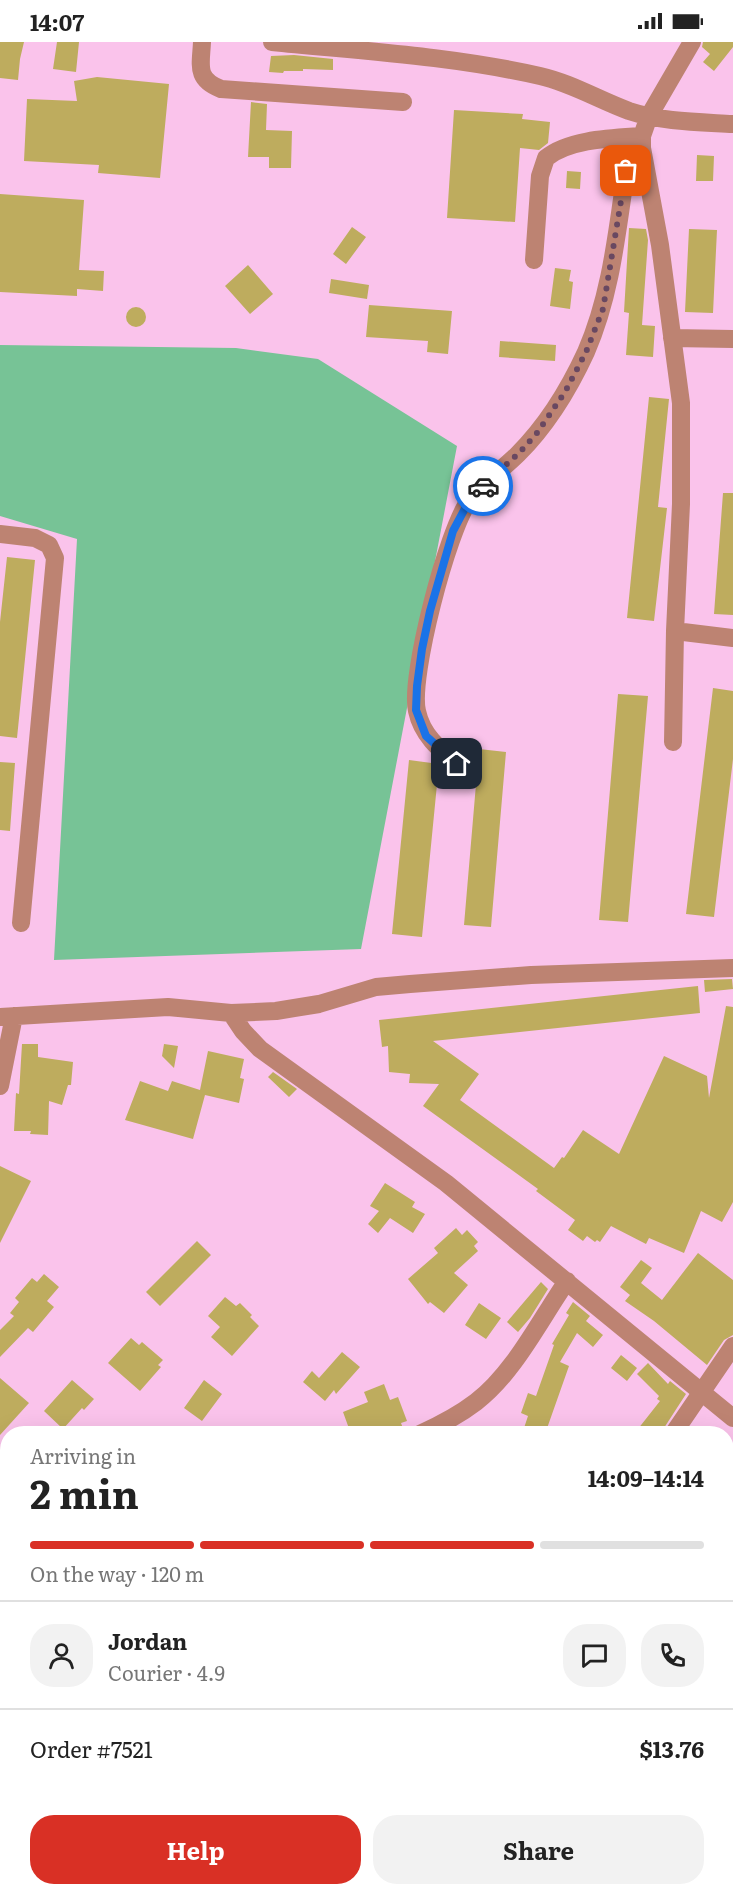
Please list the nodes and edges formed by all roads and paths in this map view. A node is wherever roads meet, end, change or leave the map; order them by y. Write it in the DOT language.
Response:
graph roads {
  1 [pos="202,42"];
  2 [pos="272,42"];
  3 [pos="692,42"];
  4 [pos="403,102"];
  5 [pos="649,116"];
  6 [pos="733,124"];
  7 [pos="642,142"];
  8 [pos="534,260"];
  9 [pos="672,338"];
  10 [pos="733,339"];
  11 [pos="0,534"];
  12 [pos="675,631"];
  13 [pos="733,638"];
  14 [pos="673,742"];
  15 [pos="457,764"];
  16 [pos="21,922"];
  17 [pos="733,968"];
  18 [pos="231,1013"];
  19 [pos="7,1016"];
  20 [pos="0,1086"];
  21 [pos="567,1281"];
  22 [pos="733,1346"];
  23 [pos="702,1393"];
  24 [pos="733,1418"];
  25 [pos="437,1426"];
  26 [pos="679,1426"];
  1 -- 4 [label="street"];
  2 -- 5 [label="street"];
  3 -- 5 [label="street"];
  5 -- 6 [label="street"];
  5 -- 7 [label="street"];
  7 -- 8 [label="street"];
  7 -- 9 [label="street"];
  7 -- 15 [label="street"];
  9 -- 10 [label="street"];
  9 -- 12 [label="street"];
  11 -- 16 [label="street"];
  12 -- 13 [label="street"];
  12 -- 14 [label="street"];
  17 -- 18 [label="street"];
  18 -- 19 [label="street"];
  18 -- 21 [label="street"];
  19 -- 20 [label="street"];
  21 -- 23 [label="street"];
  21 -- 25 [label="street"];
  22 -- 23 [label="street"];
  23 -- 24 [label="street"];
  23 -- 26 [label="street"];
}
